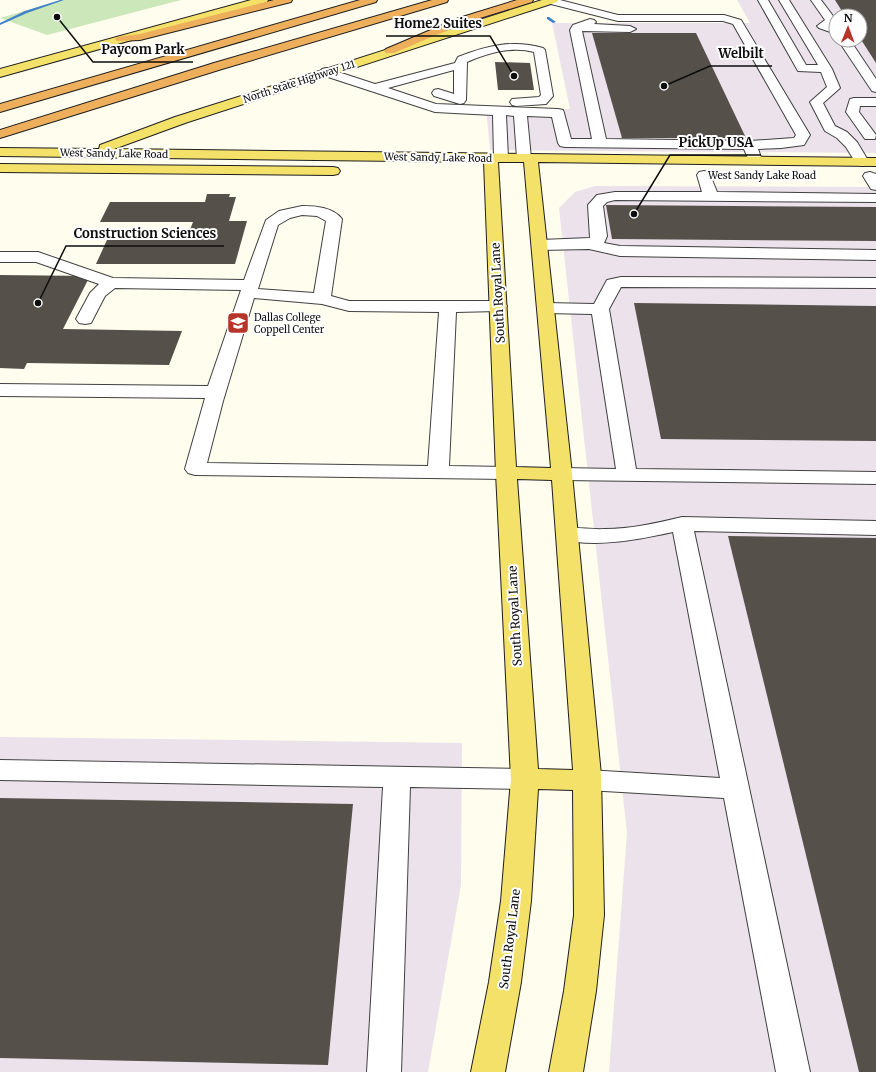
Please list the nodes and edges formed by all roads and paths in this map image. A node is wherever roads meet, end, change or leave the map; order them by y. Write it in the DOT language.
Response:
graph roads {
  1 [pos="263,0"];
  2 [pos="287,0"];
  3 [pos="348,0"];
  4 [pos="372,0"];
  5 [pos="443,0"];
  6 [pos="527,0"];
  7 [pos="552,0"];
  8 [pos="763,0"];
  9 [pos="784,0"];
  10 [pos="816,0"];
  11 [pos="606,15"];
  12 [pos="828,17"];
  13 [pos="290,23"];
  14 [pos="828,23"];
  15 [pos="577,27"];
  16 [pos="828,28"];
  17 [pos="643,29"];
  18 [pos="726,30"];
  19 [pos="742,30"];
  20 [pos="121,39"];
  21 [pos="849,48"];
  22 [pos="390,51"];
  23 [pos="460,65"];
  24 [pos="826,69"];
  25 [pos="326,72"];
  26 [pos="0,73"];
  27 [pos="421,75"];
  28 [pos="398,82"];
  29 [pos="375,88"];
  30 [pos="834,88"];
  31 [pos="848,88"];
  32 [pos="862,88"];
  33 [pos="876,88"];
  34 [pos="476,96"];
  35 [pos="506,97"];
  36 [pos="460,98"];
  37 [pos="545,98"];
  38 [pos="876,102"];
  39 [pos="0,108"];
  40 [pos="499,112"];
  41 [pos="520,112"];
  42 [pos="558,113"];
  43 [pos="593,114"];
  44 [pos="164,126"];
  45 [pos="0,134"];
  46 [pos="139,135"];
  47 [pos="842,136"];
  48 [pos="873,136"];
  49 [pos="600,143"];
  50 [pos="0,144"];
  51 [pos="750,145"];
  52 [pos="0,152"];
  53 [pos="92,152"];
  54 [pos="212,154"];
  55 [pos="755,161"];
  56 [pos="869,162"];
  57 [pos="508,166"];
  58 [pos="0,168"];
  59 [pos="48,168"];
  60 [pos="349,171"];
  61 [pos="548,173"];
  62 [pos="688,174"];
  63 [pos="704,174"];
  64 [pos="720,175"];
  65 [pos="854,176"];
  66 [pos="874,179"];
  67 [pos="7,182"];
  68 [pos="711,197"];
  69 [pos="876,198"];
  70 [pos="589,244"];
  71 [pos="540,245"];
  72 [pos="876,255"];
  73 [pos="0,257"];
  74 [pos="111,283"];
  75 [pos="876,283"];
  76 [pos="250,289"];
  77 [pos="322,299"];
  78 [pos="498,306"];
  79 [pos="448,307"];
  80 [pos="546,308"];
  81 [pos="600,309"];
  82 [pos="86,319"];
  83 [pos="0,390"];
  84 [pos="216,392"];
  85 [pos="438,473"];
  86 [pos="506,473"];
  87 [pos="562,474"];
  88 [pos="627,475"];
  89 [pos="876,478"];
  90 [pos="682,524"];
  91 [pos="876,528"];
  92 [pos="567,534"];
  93 [pos="0,770"];
  94 [pos="397,777"];
  95 [pos="525,779"];
  96 [pos="587,780"];
  97 [pos="736,789"];
  98 [pos="384,1072"];
  99 [pos="488,1072"];
  100 [pos="566,1072"];
  101 [pos="793,1072"];
  1 -- 20 [label="main road"];
  2 -- 20 [label="highway"];
  3 -- 13 [label="highway"];
  4 -- 13 [label="highway"];
  5 -- 45 [label="highway"];
  6 -- 22 [label="highway"];
  7 -- 11 [label="lane"];
  7 -- 22 [label="main road, North State Highway 121"];
  8 -- 24 [label="lane"];
  9 -- 24 [label="lane"];
  10 -- 12 [label="lane"];
  11 -- 15 [label="lane"];
  11 -- 19 [label="lane"];
  13 -- 39 [label="highway"];
  14 -- 16 [label="lane"];
  15 -- 17 [label="lane"];
  15 -- 43 [label="lane"];
  18 -- 19 [label="lane"];
  19 -- 51 [label="lane"];
  20 -- 26 [label="main road"];
  21 -- 33 [label="lane"];
  22 -- 25 [label="main road, North State Highway 121"];
  23 -- 27 [label="lane"];
  23 -- 36 [label="lane"];
  23 -- 37 [label="lane"];
  24 -- 30 [label="lane"];
  25 -- 29 [label="lane"];
  25 -- 44 [label="main road, North State Highway 121"];
  27 -- 28 [label="lane"];
  27 -- 36 [label="lane"];
  28 -- 29 [label="lane"];
  28 -- 36 [label="lane"];
  29 -- 36 [label="lane"];
  30 -- 31 [label="lane"];
  30 -- 47 [label="lane"];
  32 -- 33 [label="lane"];
  34 -- 36 [label="lane"];
  35 -- 37 [label="lane"];
  36 -- 37 [label="lane"];
  36 -- 40 [label="lane"];
  38 -- 48 [label="lane"];
  40 -- 41 [label="lane"];
  40 -- 57 [label="lane"];
  41 -- 42 [label="lane"];
  41 -- 57 [label="lane"];
  42 -- 43 [label="lane"];
  42 -- 49 [label="lane"];
  43 -- 49 [label="lane"];
  44 -- 46 [label="main road, North State Highway 121"];
  44 -- 54 [label="main road"];
  46 -- 50 [label="main road"];
  46 -- 53 [label="main road, North State Highway 121"];
  47 -- 48 [label="lane"];
  47 -- 56 [label="lane"];
  49 -- 51 [label="lane"];
  51 -- 55 [label="lane"];
  52 -- 53 [label="main road, West Sandy Lake Road"];
  53 -- 54 [label="main road, West Sandy Lake Road"];
  53 -- 59 [label="main road, North State Highway 121"];
  54 -- 57 [label="main road, West Sandy Lake Road"];
  55 -- 56 [label="main road, West Sandy Lake Road"];
  55 -- 57 [label="main road, West Sandy Lake Road"];
  56 -- 66 [label="main road"];
  57 -- 61 [label="main road, West Sandy Lake Road"];
  57 -- 71 [label="main road"];
  57 -- 78 [label="main road, South Royal Lane"];
  58 -- 59 [label="main road, West Sandy Lake Road"];
  59 -- 60 [label="main road, West Sandy Lake Road"];
  59 -- 67 [label="main road, North State Highway 121"];
  62 -- 63 [label="main road, West Sandy Lake Road"];
  63 -- 64 [label="main road, West Sandy Lake Road"];
  63 -- 68 [label="lane"];
  65 -- 66 [label="main road"];
  68 -- 69 [label="lane"];
  68 -- 70 [label="lane"];
  70 -- 71 [label="lane"];
  70 -- 72 [label="lane"];
  71 -- 80 [label="main road"];
  73 -- 74 [label="lane"];
  74 -- 76 [label="lane"];
  74 -- 82 [label="lane"];
  75 -- 81 [label="lane"];
  76 -- 77 [label="lane"];
  76 -- 77 [label="lane"];
  76 -- 84 [label="lane"];
  77 -- 79 [label="lane"];
  78 -- 79 [label="lane"];
  78 -- 86 [label="main road, South Royal Lane"];
  79 -- 85 [label="lane"];
  80 -- 81 [label="lane"];
  80 -- 87 [label="main road"];
  81 -- 88 [label="lane"];
  83 -- 84 [label="lane"];
  84 -- 85 [label="lane"];
  85 -- 86 [label="lane"];
  86 -- 87 [label="main road"];
  86 -- 95 [label="main road, South Royal Lane"];
  87 -- 88 [label="lane"];
  87 -- 92 [label="main road"];
  88 -- 89 [label="lane"];
  90 -- 91 [label="lane"];
  90 -- 92 [label="lane"];
  90 -- 97 [label="lane"];
  92 -- 96 [label="main road"];
  93 -- 94 [label="lane"];
  94 -- 95 [label="lane"];
  94 -- 98 [label="lane"];
  95 -- 96 [label="main road"];
  95 -- 99 [label="main road, South Royal Lane"];
  96 -- 97 [label="lane"];
  96 -- 100 [label="main road"];
  97 -- 101 [label="lane"];
}
